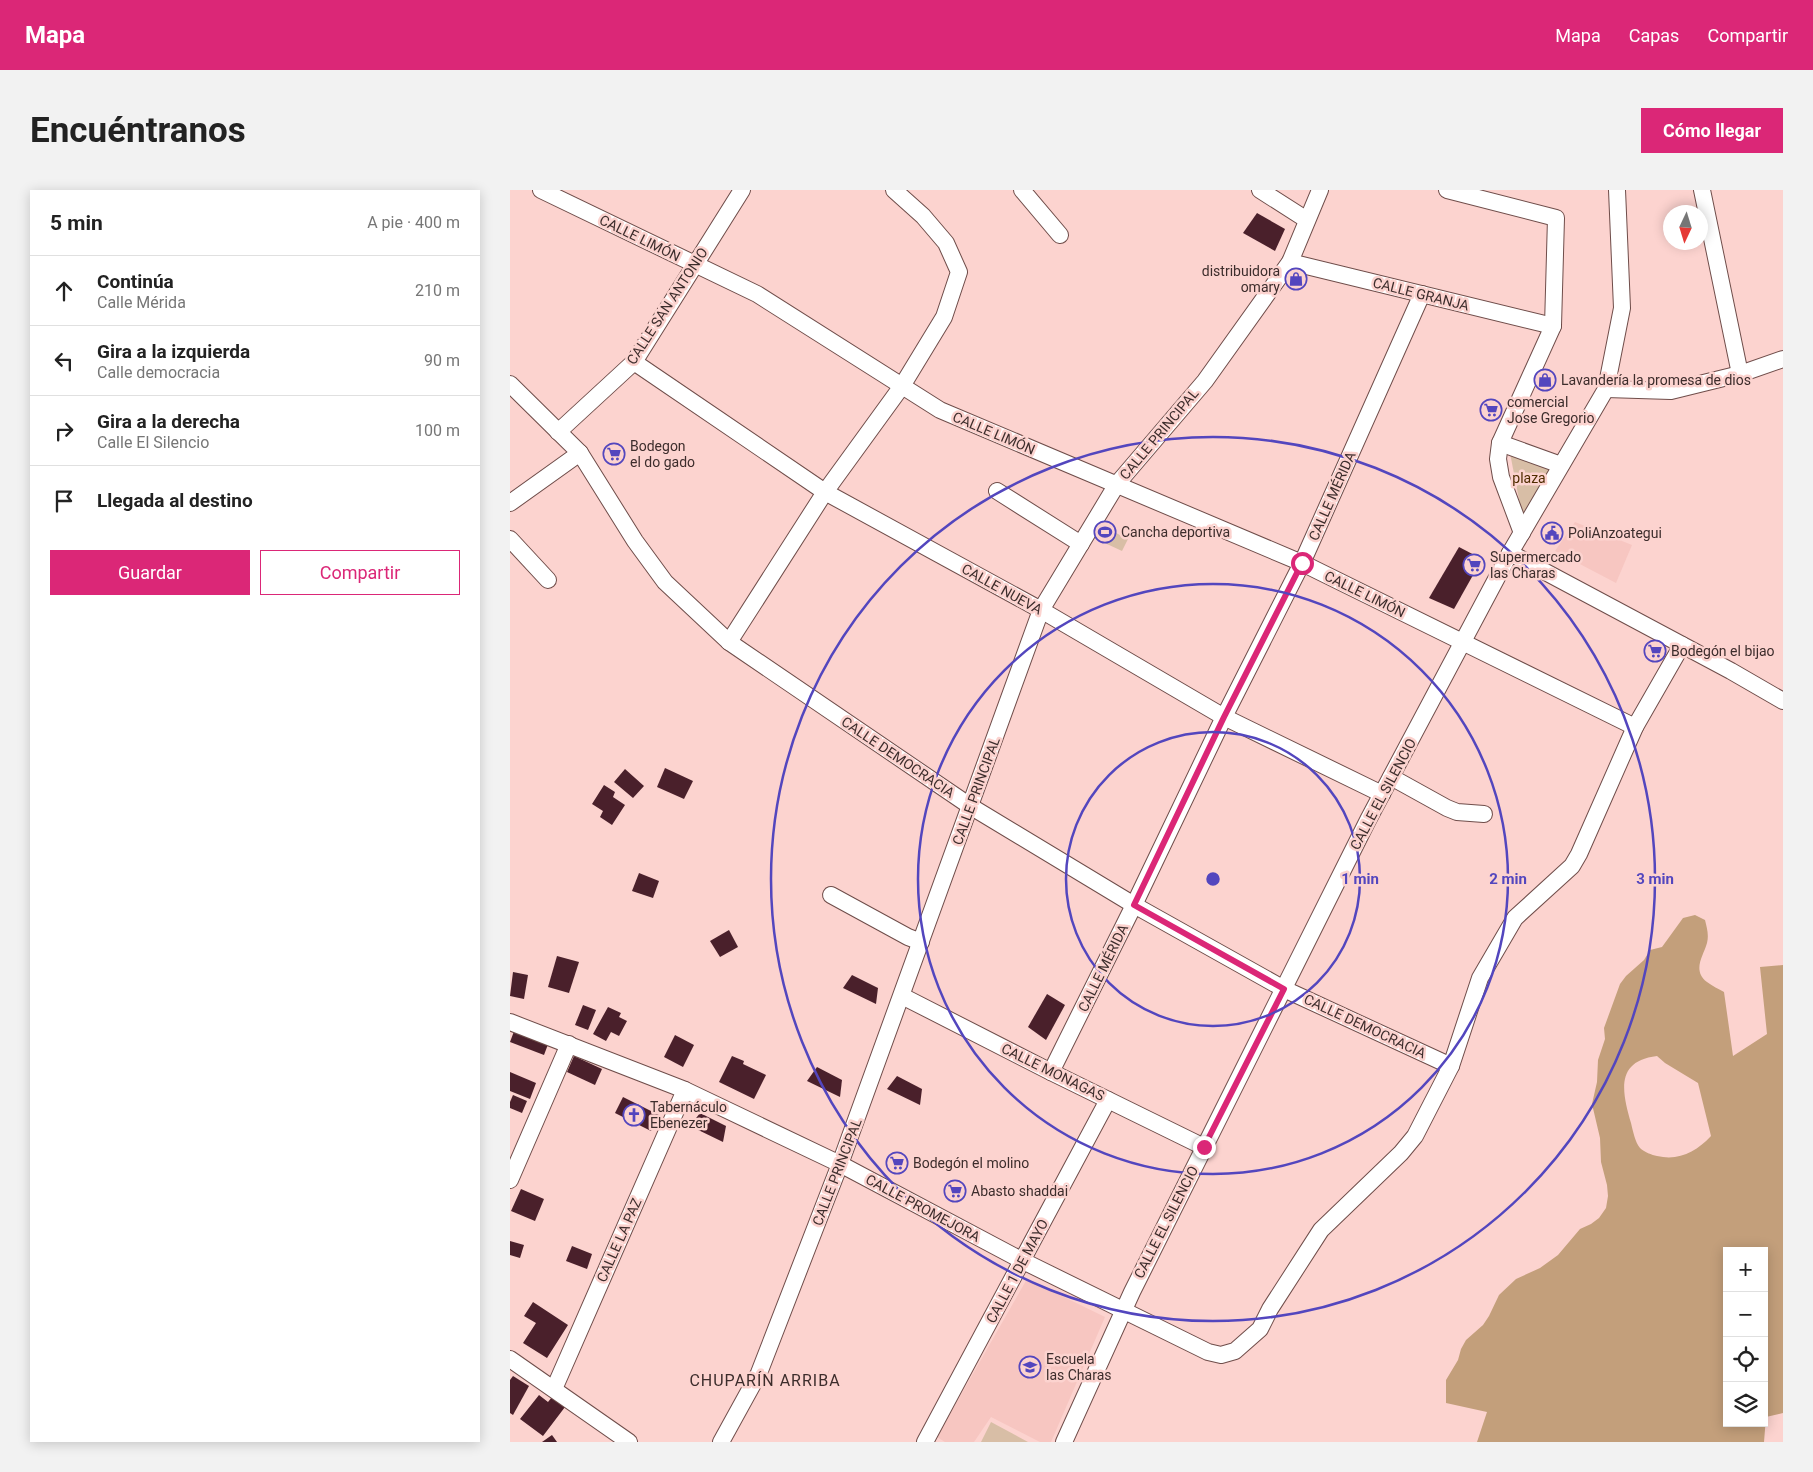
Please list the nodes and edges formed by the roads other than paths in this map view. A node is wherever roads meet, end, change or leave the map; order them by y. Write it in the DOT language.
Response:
graph roads {
  1 [pos="541,190"];
  2 [pos="742,190"];
  3 [pos="894,190"];
  4 [pos="1022,190"];
  5 [pos="1260,190"];
  6 [pos="1320,190"];
  7 [pos="1447,190"];
  8 [pos="1617,190"];
  9 [pos="1702,190"];
  10 [pos="1307,220"];
  11 [pos="1060,235"];
  12 [pos="1290,262"];
  13 [pos="695,264"];
  14 [pos="1422,294"];
  15 [pos="1553,326"];
  16 [pos="1783,359"];
  17 [pos="634,362"];
  18 [pos="1740,374"];
  19 [pos="510,384"];
  20 [pos="902,386"];
  21 [pos="1606,389"];
  22 [pos="558,432"];
  23 [pos="1500,443"];
  24 [pos="580,453"];
  25 [pos="1561,465"];
  26 [pos="1117,484"];
  27 [pos="997,491"];
  28 [pos="825,492"];
  29 [pos="510,503"];
  30 [pos="1522,533"];
  31 [pos="510,539"];
  32 [pos="1081,544"];
  33 [pos="1510,553"];
  34 [pos="1302,563"];
  35 [pos="548,580"];
  36 [pos="1040,610"];
  37 [pos="728,642"];
  38 [pos="1464,642"];
  39 [pos="1682,645"];
  40 [pos="1783,701"];
  41 [pos="1224,717"];
  42 [pos="1635,727"];
  43 [pos="1391,777"];
  44 [pos="1382,794"];
  45 [pos="970,806"];
  46 [pos="1484,814"];
  47 [pos="831,895"];
  48 [pos="1134,905"];
  49 [pos="921,942"];
  50 [pos="1284,989"];
  51 [pos="902,996"];
  52 [pos="510,1022"];
  53 [pos="569,1044"];
  54 [pos="1451,1066"];
  55 [pos="1051,1072"];
  56 [pos="685,1090"];
  57 [pos="1108,1100"];
  58 [pos="1204,1147"];
  59 [pos="840,1164"];
  60 [pos="510,1180"];
  61 [pos="1023,1260"];
  62 [pos="1123,1311"];
  63 [pos="510,1359"];
  64 [pos="554,1390"];
  65 [pos="629,1442"];
  66 [pos="721,1442"];
  67 [pos="925,1442"];
  68 [pos="1064,1442"];
  1 -- 13 [label="street, CALLE LIMÓN"];
  2 -- 13 [label="street, CALLE SAN ANTONIO"];
  3 -- 20 [label="street"];
  4 -- 11 [label="street"];
  5 -- 10 [label="street"];
  6 -- 10 [label="street, CALLE PRINCIPAL"];
  7 -- 15 [label="street"];
  8 -- 21 [label="street"];
  9 -- 18 [label="street"];
  10 -- 12 [label="street, CALLE PRINCIPAL"];
  12 -- 14 [label="street, CALLE GRANJA"];
  12 -- 26 [label="street, CALLE PRINCIPAL"];
  13 -- 17 [label="street, CALLE SAN ANTONIO"];
  13 -- 20 [label="street, CALLE LIMÓN"];
  14 -- 15 [label="street, CALLE GRANJA"];
  14 -- 34 [label="street, CALLE MÉRIDA"];
  15 -- 23 [label="street"];
  16 -- 18 [label="street"];
  17 -- 22 [label="street, CALLE SAN ANTONIO"];
  17 -- 28 [label="street, CALLE NUEVA"];
  18 -- 21 [label="street"];
  19 -- 22 [label="street, CALLE DEMOCRACIA"];
  20 -- 26 [label="street, CALLE LIMÓN"];
  20 -- 28 [label="street"];
  21 -- 25 [label="street"];
  22 -- 24 [label="street, CALLE DEMOCRACIA"];
  23 -- 25 [label="street"];
  23 -- 30 [label="street"];
  24 -- 29 [label="street"];
  24 -- 37 [label="street, CALLE DEMOCRACIA"];
  25 -- 30 [label="street"];
  26 -- 32 [label="street, CALLE PRINCIPAL"];
  26 -- 34 [label="street, CALLE LIMÓN"];
  27 -- 32 [label="street"];
  28 -- 36 [label="street, CALLE NUEVA"];
  28 -- 37 [label="street"];
  30 -- 33 [label="street"];
  31 -- 35 [label="street"];
  32 -- 36 [label="street, CALLE PRINCIPAL"];
  33 -- 38 [label="street, CALLE EL SILENCIO"];
  33 -- 39 [label="street"];
  34 -- 38 [label="street, CALLE LIMÓN"];
  34 -- 41 [label="street, CALLE MÉRIDA"];
  36 -- 41 [label="street, CALLE NUEVA"];
  36 -- 45 [label="street, CALLE PRINCIPAL"];
  37 -- 45 [label="street, CALLE DEMOCRACIA"];
  38 -- 42 [label="street, CALLE LIMÓN"];
  38 -- 43 [label="street, CALLE EL SILENCIO"];
  39 -- 40 [label="street"];
  39 -- 42 [label="street"];
  41 -- 44 [label="street, CALLE NUEVA"];
  41 -- 48 [label="street, CALLE MÉRIDA"];
  42 -- 54 [label="street"];
  43 -- 44 [label="street, CALLE EL SILENCIO"];
  43 -- 46 [label="street"];
  44 -- 50 [label="street, CALLE EL SILENCIO"];
  45 -- 48 [label="street, CALLE DEMOCRACIA"];
  45 -- 49 [label="street, CALLE PRINCIPAL"];
  47 -- 49 [label="street"];
  48 -- 50 [label="street, CALLE DEMOCRACIA"];
  48 -- 55 [label="street, CALLE MÉRIDA"];
  49 -- 51 [label="street, CALLE PRINCIPAL"];
  50 -- 54 [label="street, CALLE DEMOCRACIA"];
  50 -- 58 [label="street, CALLE EL SILENCIO"];
  51 -- 55 [label="street, CALLE MONAGAS"];
  51 -- 59 [label="street, CALLE PRINCIPAL"];
  52 -- 53 [label="street, CALLE PROMEJORA"];
  53 -- 56 [label="street, CALLE PROMEJORA"];
  53 -- 60 [label="street"];
  54 -- 62 [label="street, CALLE PROMEJORA"];
  55 -- 57 [label="street, CALLE MONAGAS"];
  56 -- 59 [label="street, CALLE PROMEJORA"];
  56 -- 64 [label="street, CALLE LA PAZ"];
  57 -- 58 [label="street, CALLE MONAGAS"];
  57 -- 61 [label="street, CALLE 1 DE MAYO"];
  58 -- 62 [label="street, CALLE EL SILENCIO"];
  59 -- 61 [label="street, CALLE PROMEJORA"];
  59 -- 66 [label="street, CALLE PRINCIPAL"];
  61 -- 62 [label="street, CALLE PROMEJORA"];
  61 -- 67 [label="street, CALLE 1 DE MAYO"];
  62 -- 68 [label="street, CALLE EL SILENCIO"];
  63 -- 64 [label="street"];
  64 -- 65 [label="street"];
}
